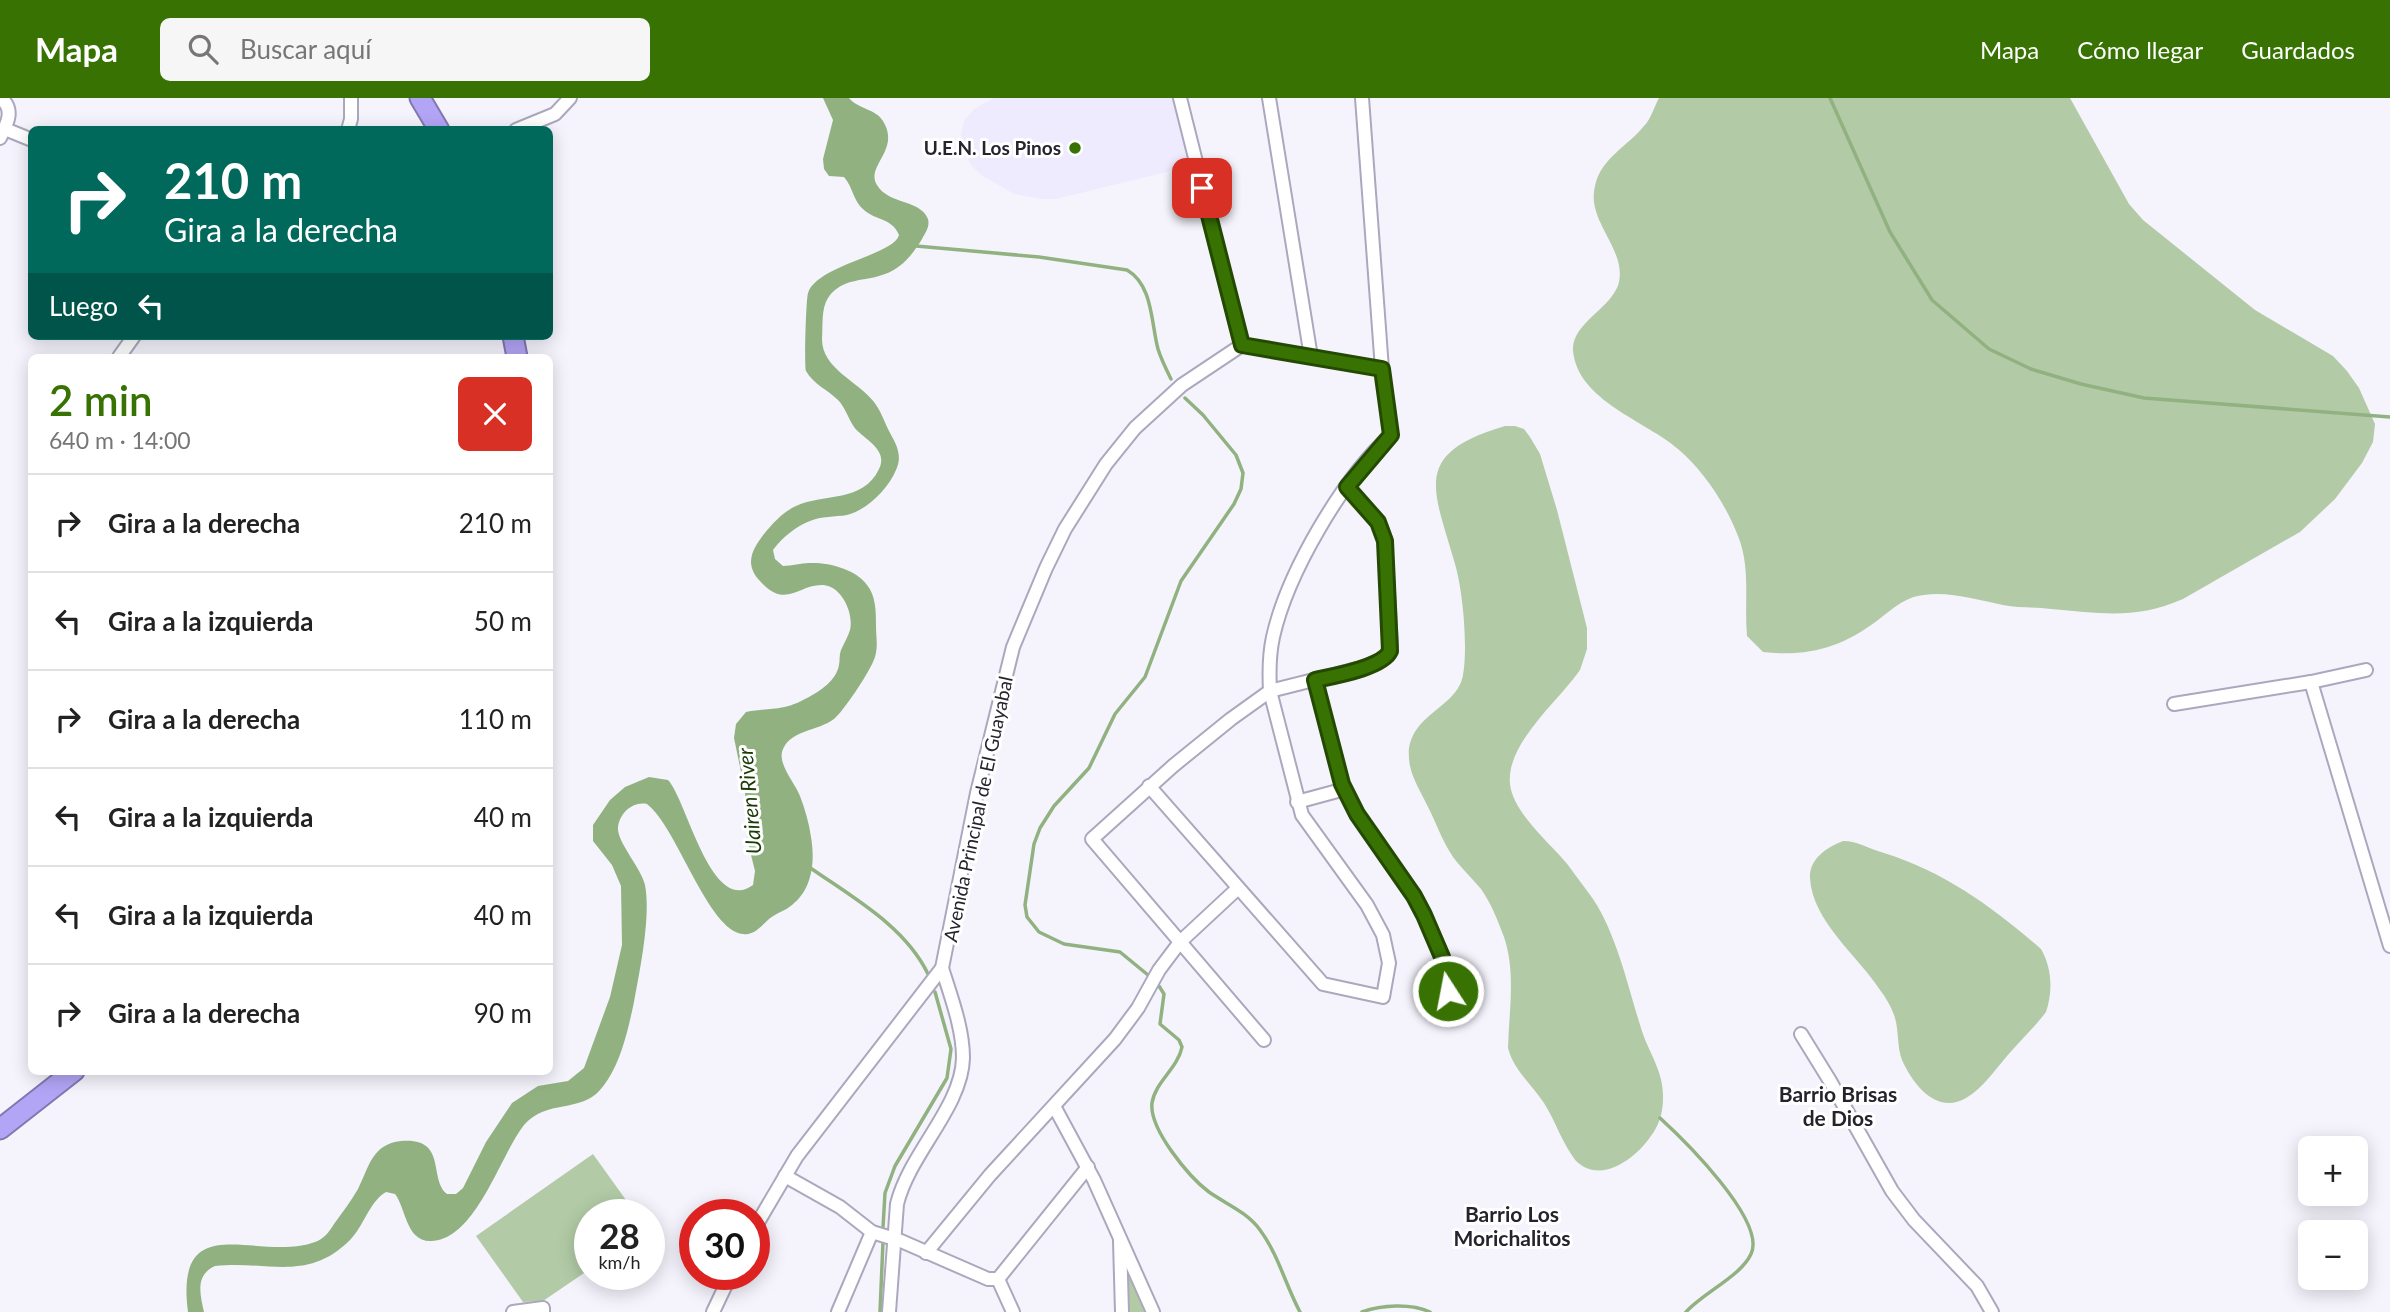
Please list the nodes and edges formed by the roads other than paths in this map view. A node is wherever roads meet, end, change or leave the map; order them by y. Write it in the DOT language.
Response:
graph roads {
  1 [pos="1,98"];
  2 [pos="351,98"];
  3 [pos="420,98"];
  4 [pos="570,98"];
  5 [pos="1180,98"];
  6 [pos="1269,98"];
  7 [pos="1363,98"];
  8 [pos="349,126"];
  9 [pos="437,126"];
  10 [pos="526,126"];
  11 [pos="2,133"];
  12 [pos="28,139"];
  13 [pos="1242,345"];
  14 [pos="1311,357"];
  15 [pos="1382,369"];
  16 [pos="1347,487"];
  17 [pos="2366,670"];
  18 [pos="1315,680"];
  19 [pos="2311,682"];
  20 [pos="1270,691"];
  21 [pos="2174,704"];
  22 [pos="1149,786"];
  23 [pos="1345,789"];
  24 [pos="1297,802"];
  25 [pos="1237,889"];
  26 [pos="1180,942"];
  27 [pos="2390,946"];
  28 [pos="942,968"];
  29 [pos="1448,991"];
  30 [pos="1801,1034"];
  31 [pos="1264,1040"];
  32 [pos="70,1075"];
  33 [pos="1054,1106"];
  34 [pos="0,1129"];
  35 [pos="1088,1167"];
  36 [pos="785,1176"];
  37 [pos="770,1202"];
  38 [pos="872,1232"];
  39 [pos="1120,1237"];
  40 [pos="894,1240"];
  41 [pos="926,1253"];
  42 [pos="998,1279"];
  43 [pos="723,1290"];
  44 [pos="513,1312"];
  45 [pos="543,1312"];
  46 [pos="713,1312"];
  47 [pos="838,1312"];
  48 [pos="890,1312"];
  49 [pos="1013,1312"];
  50 [pos="1122,1312"];
  51 [pos="1153,1312"];
  52 [pos="1992,1312"];
  1 -- 11 [label="street"];
  2 -- 8 [label="street"];
  3 -- 9 [label="highway"];
  4 -- 10 [label="street"];
  5 -- 13 [label="street"];
  6 -- 14 [label="street"];
  7 -- 15 [label="street"];
  11 -- 12 [label="street"];
  13 -- 14 [label="street"];
  13 -- 28 [label="street, Avenida Principal de El Guayabal"];
  14 -- 15 [label="street"];
  15 -- 16 [label="street"];
  16 -- 18 [label="street"];
  16 -- 20 [label="street"];
  17 -- 19 [label="street"];
  18 -- 20 [label="street"];
  18 -- 23 [label="street"];
  19 -- 21 [label="street"];
  19 -- 27 [label="street"];
  20 -- 22 [label="street"];
  20 -- 24 [label="street"];
  22 -- 25 [label="street"];
  22 -- 26 [label="street"];
  23 -- 24 [label="street"];
  23 -- 29 [label="street"];
  24 -- 25 [label="street"];
  25 -- 26 [label="street"];
  26 -- 31 [label="street"];
  26 -- 33 [label="street"];
  28 -- 36 [label="street, Avenida Principal de El Guayabal"];
  28 -- 40 [label="street"];
  30 -- 52 [label="street"];
  32 -- 34 [label="highway"];
  33 -- 35 [label="street"];
  33 -- 41 [label="street"];
  35 -- 39 [label="street"];
  35 -- 42 [label="street"];
  36 -- 37 [label="street, Avenida Principal de El Guayabal"];
  36 -- 38 [label="street"];
  38 -- 40 [label="street"];
  38 -- 47 [label="street"];
  39 -- 50 [label="street"];
  39 -- 51 [label="street"];
  40 -- 41 [label="street"];
  40 -- 48 [label="street"];
  41 -- 42 [label="street"];
  42 -- 49 [label="street"];
  43 -- 46 [label="street"];
  44 -- 45 [label="street"];
}
